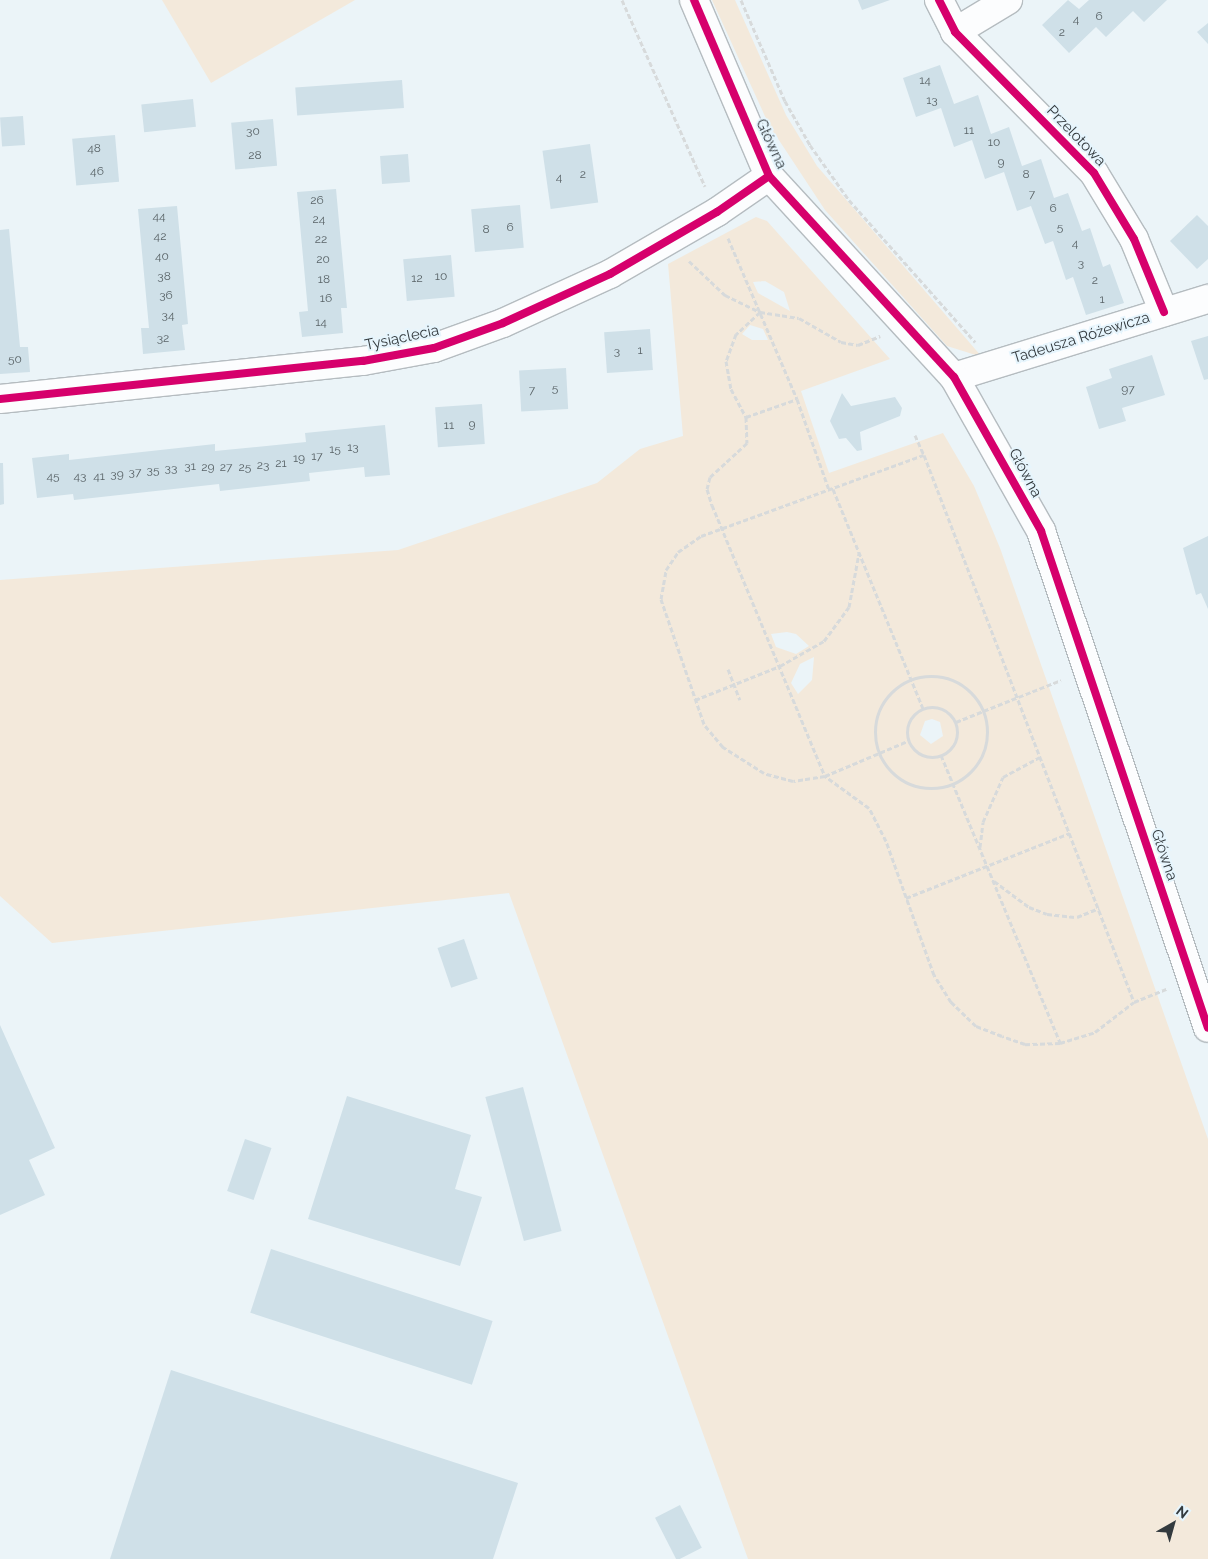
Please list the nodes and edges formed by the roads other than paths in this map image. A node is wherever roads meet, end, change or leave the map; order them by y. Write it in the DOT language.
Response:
graph roads {
  1 [pos="694,0"];
  2 [pos="939,0"];
  3 [pos="1008,0"];
  4 [pos="955,32"];
  5 [pos="769,176"];
  6 [pos="1208,298"];
  7 [pos="1164,312"];
  8 [pos="954,378"];
  9 [pos="0,399"];
  10 [pos="1208,1028"];
  1 -- 5 [label="street, Główna"];
  2 -- 4 [label="street, Przelotowa"];
  3 -- 4 [label="street"];
  4 -- 7 [label="street, Przelotowa"];
  5 -- 8 [label="street, Główna"];
  5 -- 9 [label="street, Tysiąclecia"];
  6 -- 7 [label="street, Tadeusza Różewicza"];
  7 -- 8 [label="street, Tadeusza Różewicza"];
  8 -- 10 [label="street, Główna"];
}
